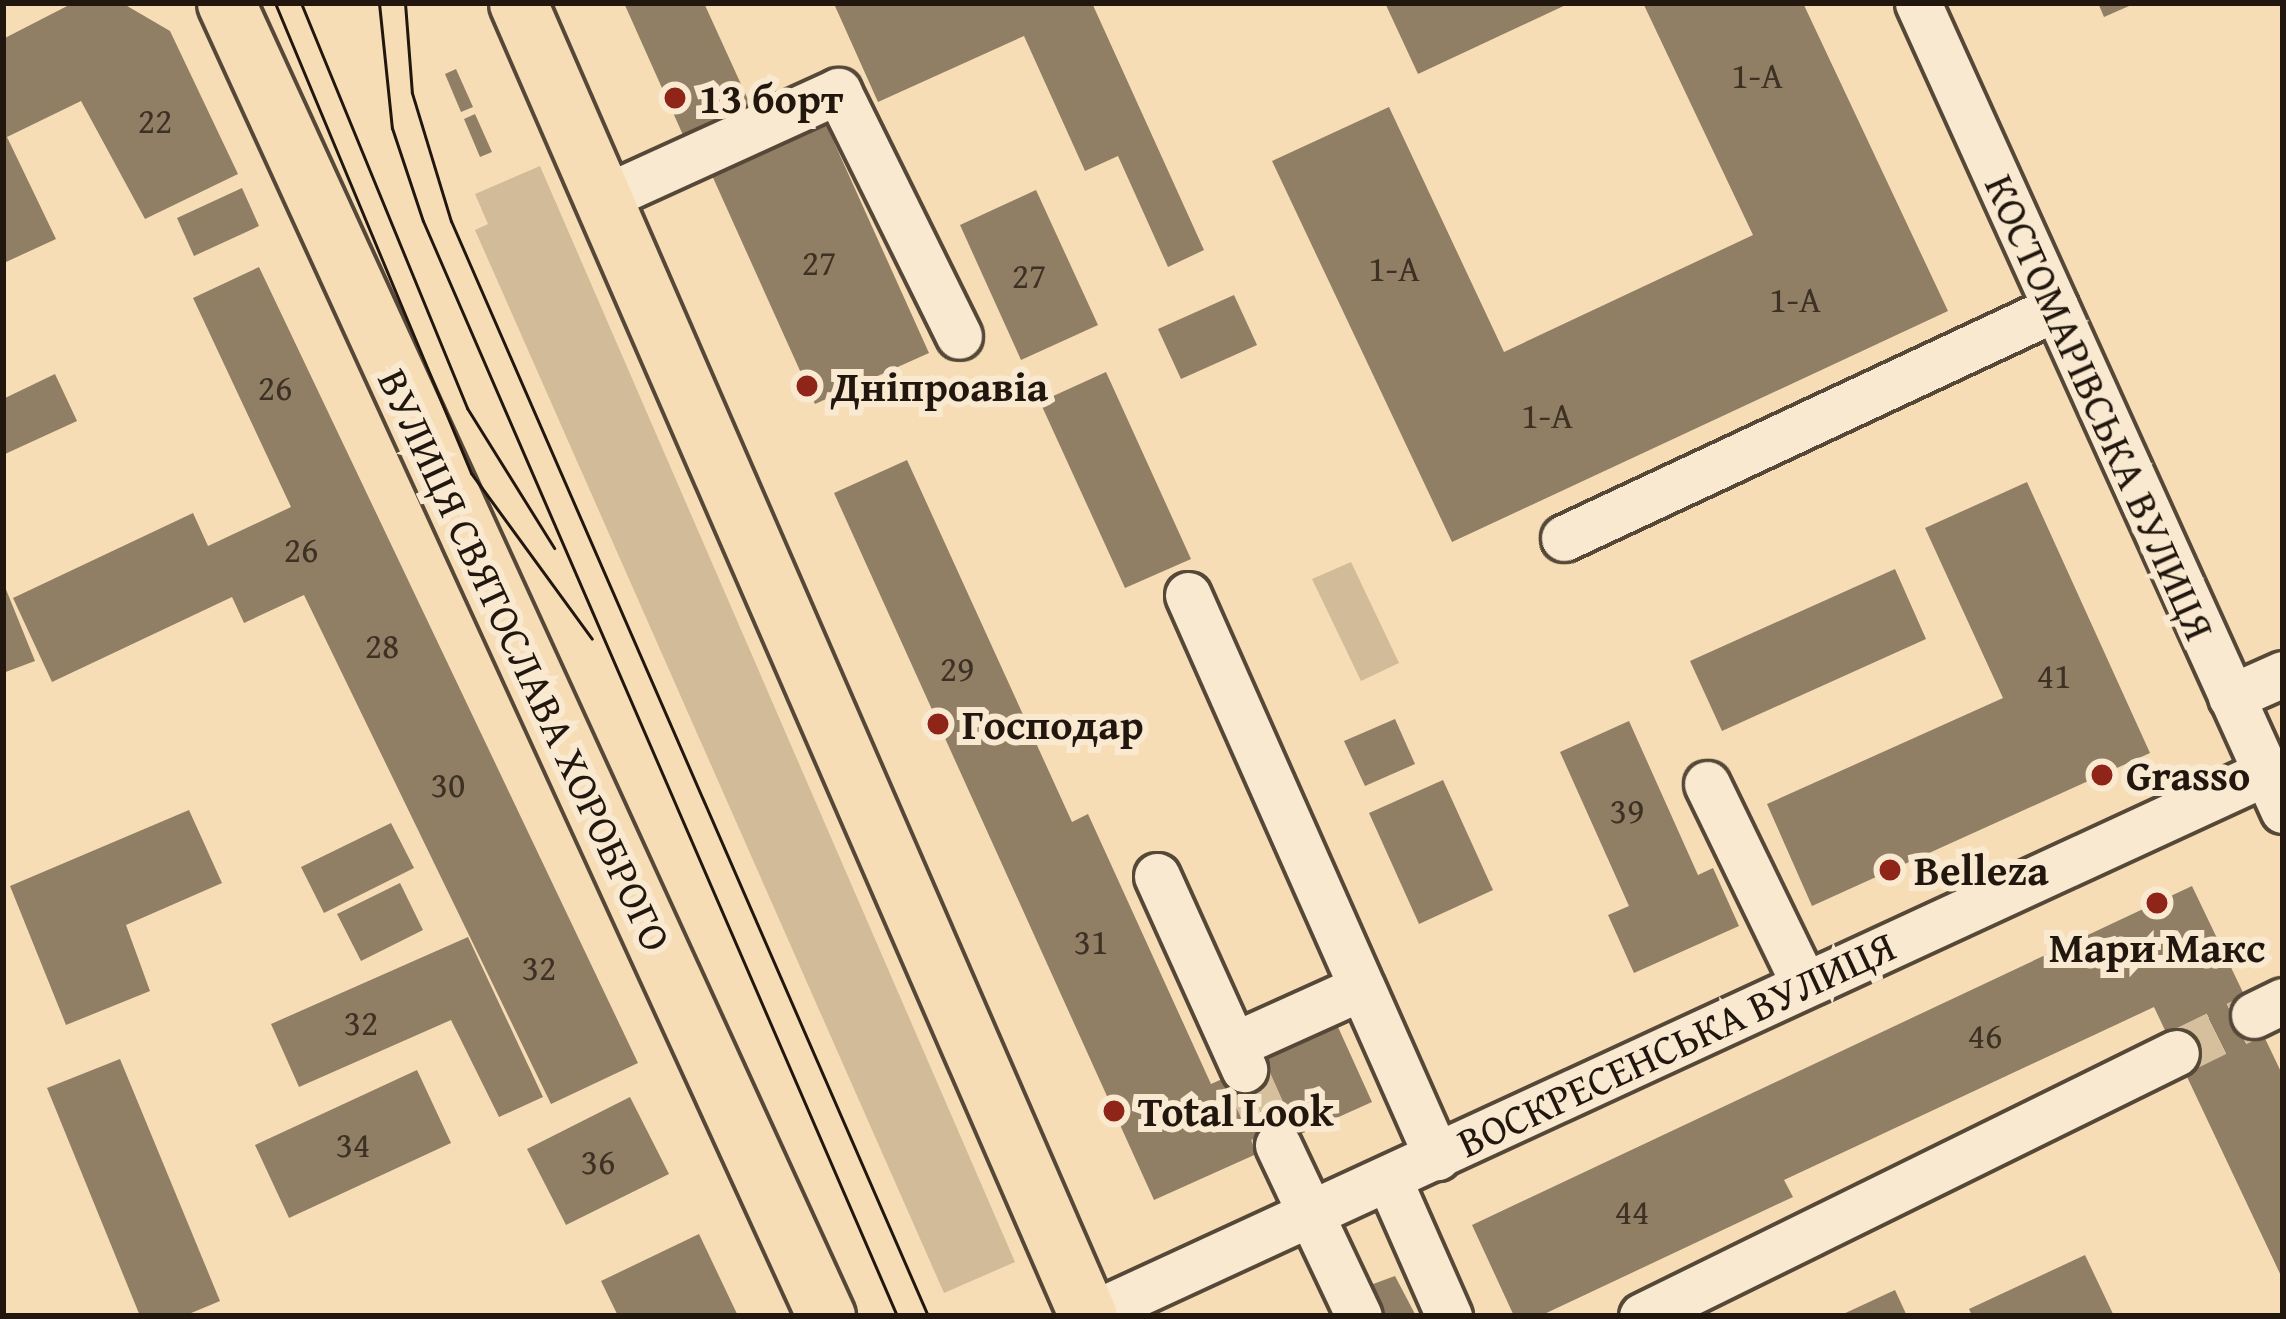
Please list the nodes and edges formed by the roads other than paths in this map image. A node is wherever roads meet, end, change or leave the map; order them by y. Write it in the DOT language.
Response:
graph roads {
  1 [pos="226,3"];
  2 [pos="518,3"];
  3 [pos="1918,3"];
  4 [pos="599,200"];
  5 [pos="2056,308"];
  6 [pos="959,336"];
  7 [pos="1564,538"];
  8 [pos="1188,595"];
  9 [pos="2283,674"];
  10 [pos="2231,698"];
  11 [pos="2272,767"];
  12 [pos="1707,784"];
  13 [pos="1157,876"];
  14 [pos="1803,982"];
  15 [pos="1360,988"];
  16 [pos="2176,1053"];
  17 [pos="1279,1144"];
  18 [pos="1437,1157"];
  19 [pos="1389,1180"];
  20 [pos="1312,1216"];
  21 [pos="826,1316"];
  22 [pos="1088,1316"];
  23 [pos="1359,1316"];
  24 [pos="1449,1316"];
  25 [pos="1642,1316"];
  1 -- 21 [label="main road, ВУЛИЦЯ СВЯТОСЛАВА ХОРОБРОГО"];
  2 -- 4 [label="main road"];
  3 -- 5 [label="street, КОСТОМАРІВСЬКА ВУЛИЦЯ"];
  4 -- 6 [label="street"];
  4 -- 22 [label="main road"];
  5 -- 7 [label="street"];
  5 -- 10 [label="street, КОСТОМАРІВСЬКА ВУЛИЦЯ"];
  8 -- 15 [label="street"];
  9 -- 10 [label="street"];
  10 -- 11 [label="street, КОСТОМАРІВСЬКА ВУЛИЦЯ"];
  11 -- 14 [label="street, ВОСКРЕСЕНСЬКА ВУЛИЦЯ"];
  12 -- 14 [label="street"];
  13 -- 15 [label="street"];
  14 -- 18 [label="street, ВОСКРЕСЕНСЬКА ВУЛИЦЯ"];
  15 -- 18 [label="street"];
  16 -- 25 [label="street"];
  17 -- 20 [label="street"];
  18 -- 19 [label="street, ВОСКРЕСЕНСЬКА ВУЛИЦЯ"];
  19 -- 20 [label="street, ВОСКРЕСЕНСЬКА ВУЛИЦЯ"];
  19 -- 24 [label="street"];
  20 -- 22 [label="street, ВОСКРЕСЕНСЬКА ВУЛИЦЯ"];
  20 -- 23 [label="street"];
}
